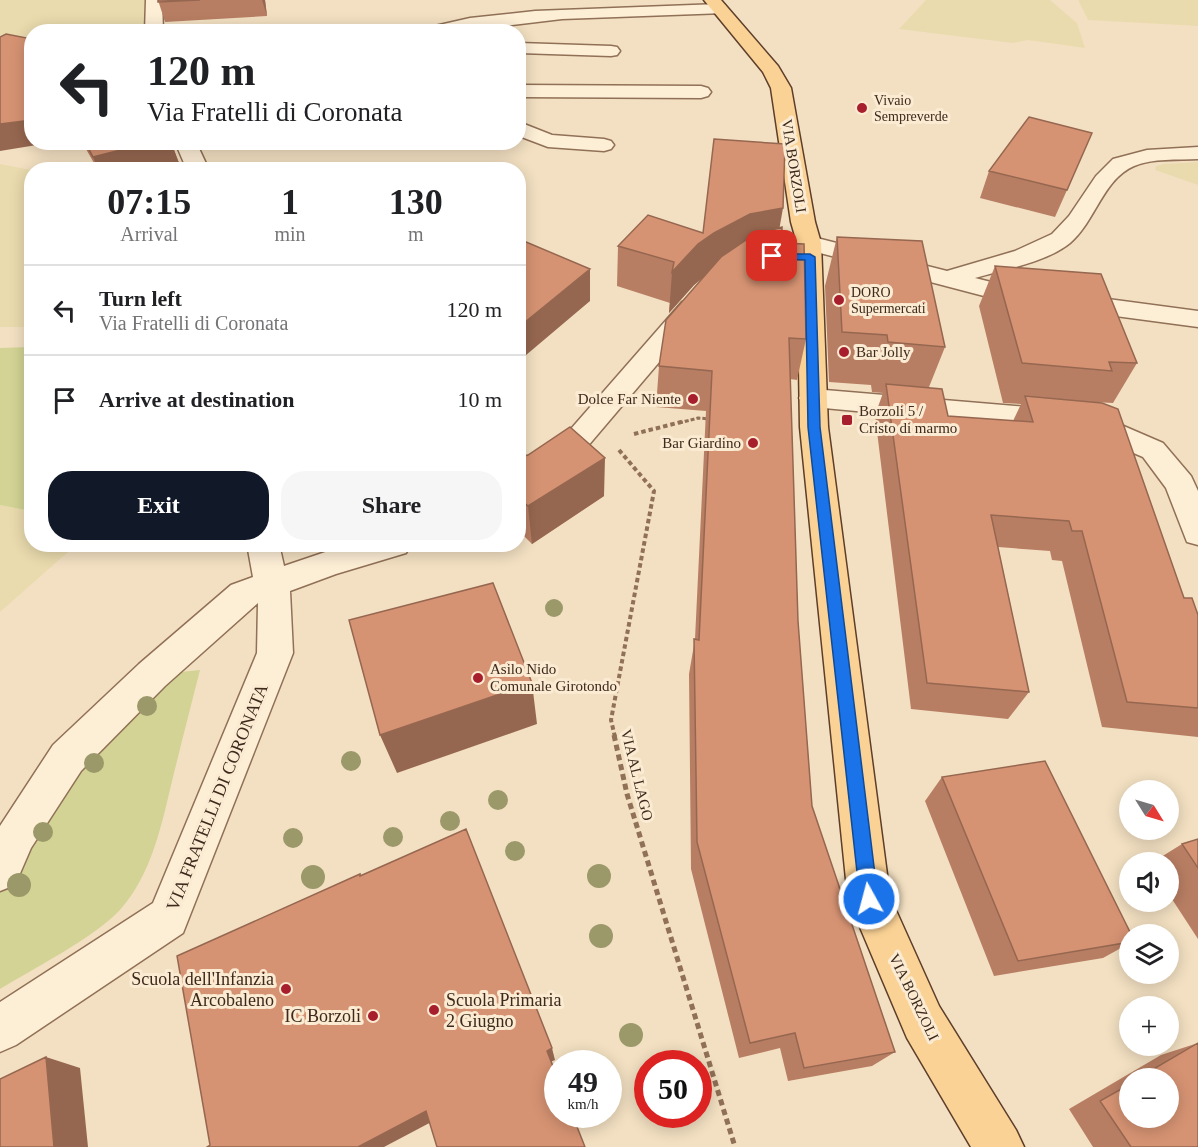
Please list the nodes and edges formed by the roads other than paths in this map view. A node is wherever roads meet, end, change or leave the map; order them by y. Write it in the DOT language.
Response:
graph roads {
  1 [pos="154,0"];
  2 [pos="678,0"];
  3 [pos="715,4"];
  4 [pos="154,24"];
  5 [pos="485,24"];
  6 [pos="526,48"];
  7 [pos="611,51"];
  8 [pos="526,91"];
  9 [pos="701,93"];
  10 [pos="526,131"];
  11 [pos="604,145"];
  12 [pos="1198,153"];
  13 [pos="800,252"];
  14 [pos="948,279"];
  15 [pos="705,291"];
  16 [pos="1198,319"];
  17 [pos="813,398"];
  18 [pos="526,479"];
  19 [pos="1198,533"];
  20 [pos="264,552"];
  21 [pos="367,552"];
  22 [pos="272,585"];
  23 [pos="0,870"];
  24 [pos="0,1029"];
  25 [pos="999,1147"];
  1 -- 4 [label="street"];
  2 -- 3 [label="street"];
  3 -- 5 [label="street"];
  3 -- 13 [label="main road, VIA BORZOLI"];
  6 -- 7 [label="street"];
  8 -- 9 [label="street"];
  10 -- 11 [label="street"];
  12 -- 14 [label="street"];
  13 -- 14 [label="street"];
  13 -- 17 [label="main road, VIA BORZOLI"];
  14 -- 16 [label="street"];
  15 -- 18 [label="street"];
  17 -- 19 [label="street"];
  17 -- 25 [label="main road, VIA BORZOLI"];
  20 -- 22 [label="street, VIA FRATELLI DI CORONATA"];
  21 -- 22 [label="street"];
  22 -- 23 [label="street"];
  22 -- 24 [label="street, VIA FRATELLI DI CORONATA"];
}
